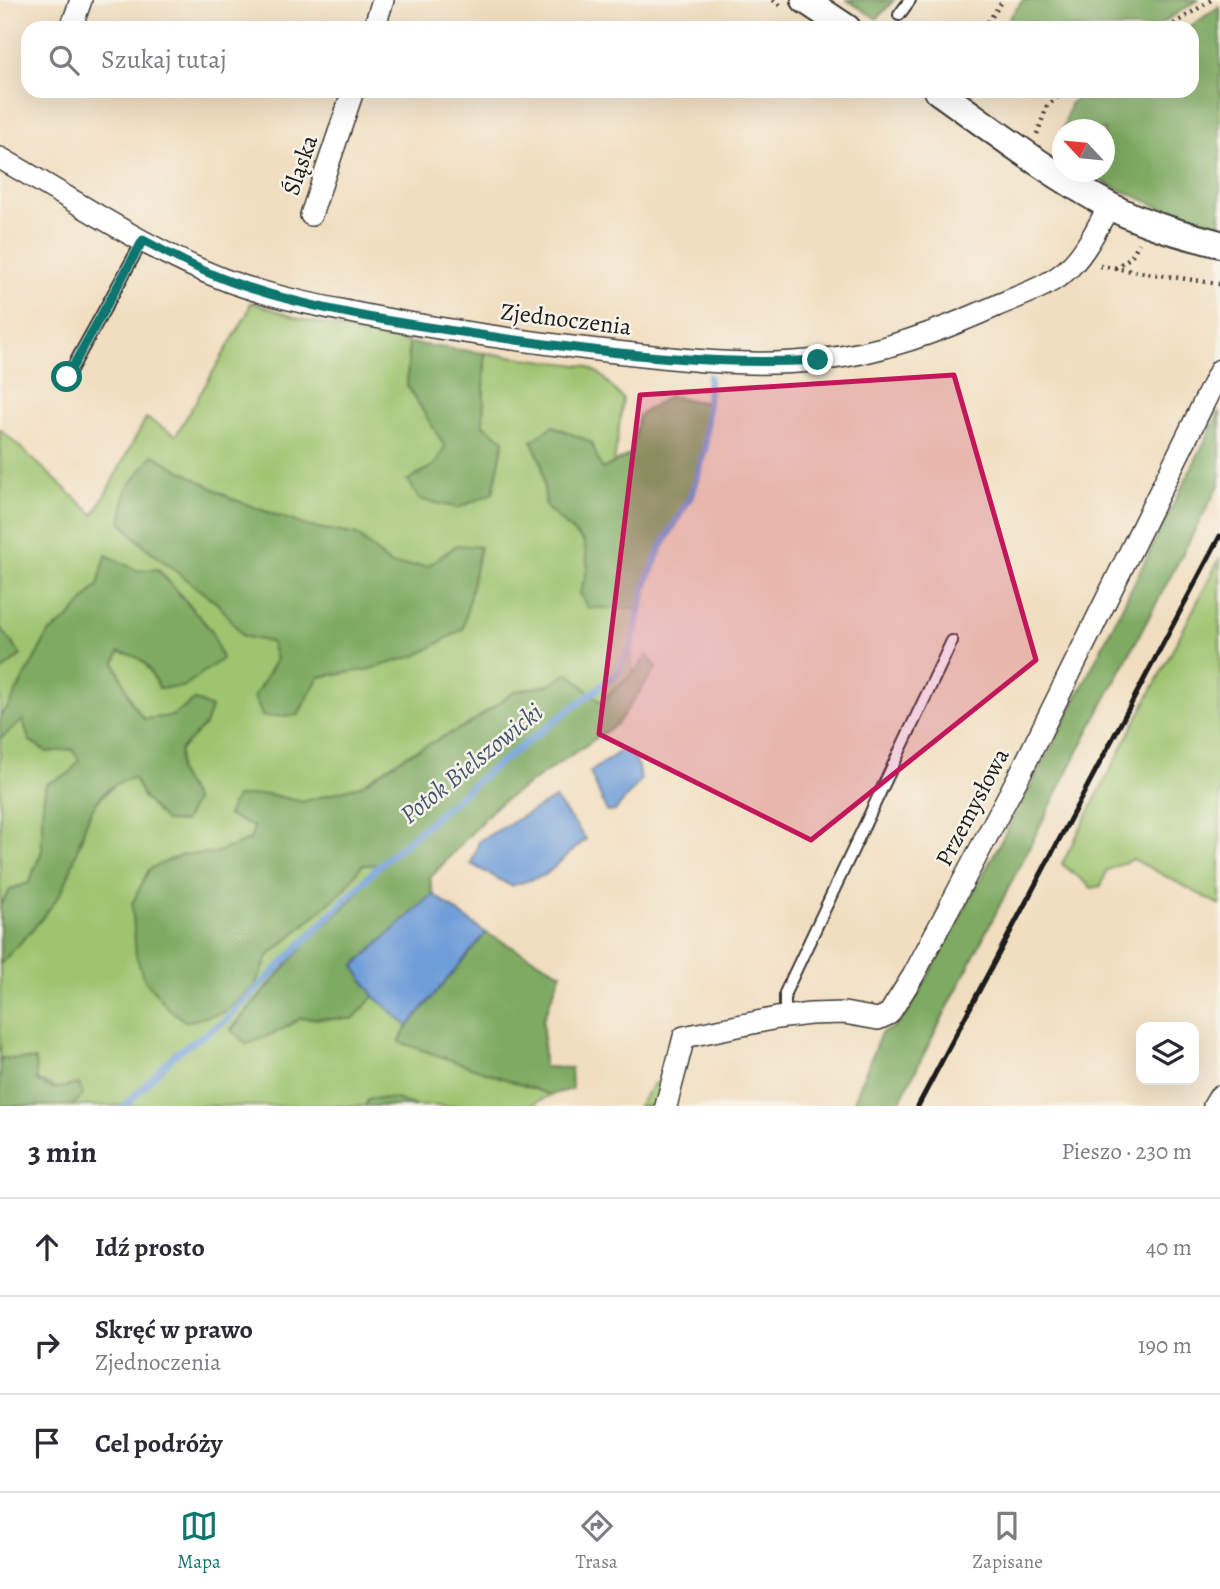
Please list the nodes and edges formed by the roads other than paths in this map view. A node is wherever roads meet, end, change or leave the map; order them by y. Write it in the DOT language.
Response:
graph roads {
  1 [pos="81,0"];
  2 [pos="383,0"];
  3 [pos="805,0"];
  4 [pos="910,0"];
  5 [pos="899,15"];
  6 [pos="74,21"];
  7 [pos="376,21"];
  8 [pos="836,21"];
  9 [pos="351,98"];
  10 [pos="947,98"];
  11 [pos="0,159"];
  12 [pos="1109,206"];
  13 [pos="311,215"];
  14 [pos="143,240"];
  15 [pos="1220,244"];
  16 [pos="1220,370"];
  17 [pos="67,377"];
  18 [pos="952,641"];
  19 [pos="785,1017"];
  20 [pos="1220,1096"];
  21 [pos="666,1106"];
  22 [pos="1214,1106"];
  1 -- 6 [label="street"];
  2 -- 7 [label="street"];
  3 -- 8 [label="street"];
  4 -- 5 [label="lane"];
  9 -- 13 [label="street, Śląska"];
  10 -- 12 [label="street"];
  11 -- 14 [label="street, Zjednoczenia"];
  12 -- 14 [label="street, Zjednoczenia"];
  12 -- 15 [label="street"];
  14 -- 17 [label="lane"];
  16 -- 19 [label="street, Przemysłowa"];
  18 -- 19 [label="lane"];
  19 -- 21 [label="street, Przemysłowa"];
  20 -- 22 [label="street"];
}
